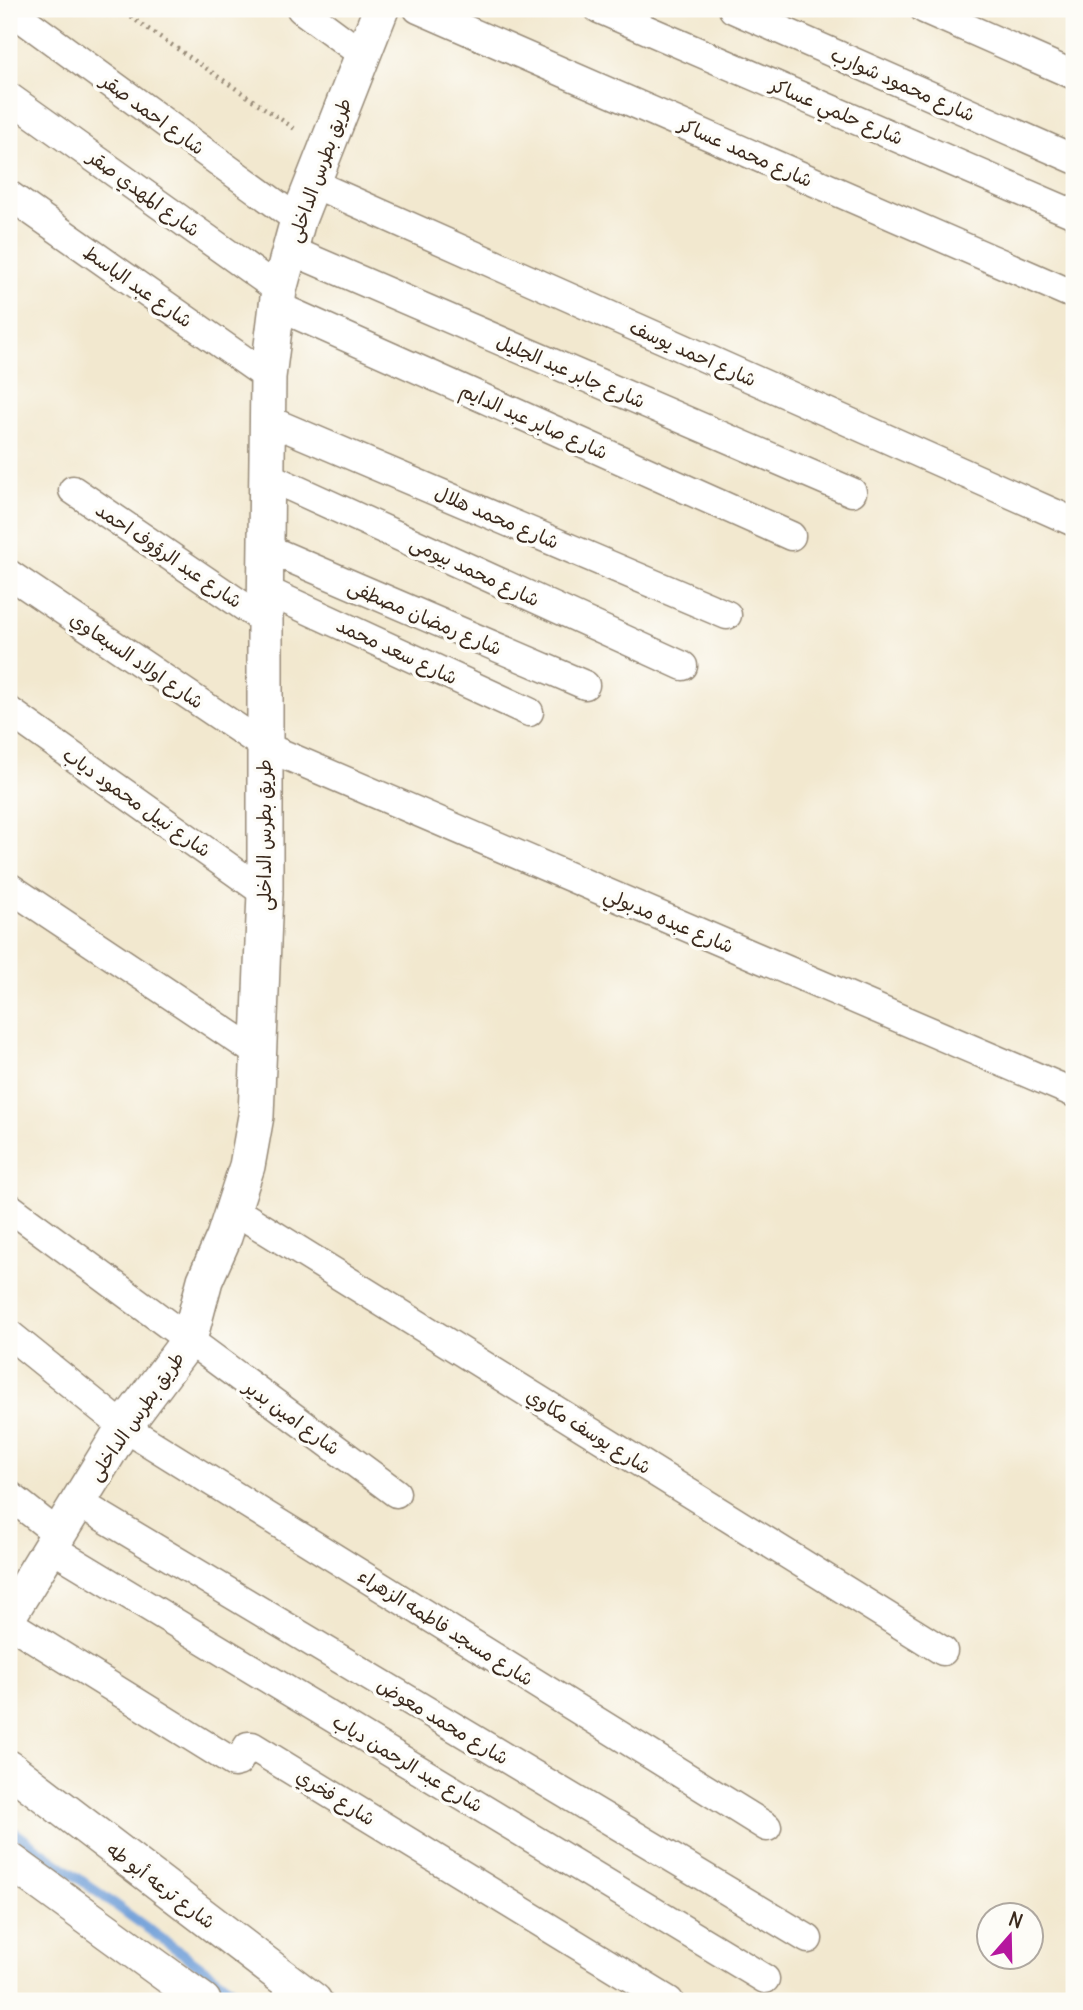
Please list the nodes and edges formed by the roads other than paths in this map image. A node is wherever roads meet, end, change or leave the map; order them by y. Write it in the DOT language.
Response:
graph roads {
  1 [pos="9,9"];
  2 [pos="301,9"];
  3 [pos="381,9"];
  4 [pos="418,9"];
  5 [pos="599,9"];
  6 [pos="733,9"];
  7 [pos="924,9"];
  8 [pos="362,54"];
  9 [pos="1074,75"];
  10 [pos="9,97"];
  11 [pos="1074,159"];
  12 [pos="312,183"];
  13 [pos="9,195"];
  14 [pos="1074,214"];
  15 [pos="294,235"];
  16 [pos="1074,295"];
  17 [pos="278,298"];
  18 [pos="268,377"];
  19 [pos="268,420"];
  20 [pos="267,476"];
  21 [pos="73,490"];
  22 [pos="852,492"];
  23 [pos="1074,522"];
  24 [pos="791,536"];
  25 [pos="266,548"];
  26 [pos="9,574"];
  27 [pos="265,606"];
  28 [pos="727,615"];
  29 [pos="683,666"];
  30 [pos="585,685"];
  31 [pos="9,711"];
  32 [pos="529,712"];
  33 [pos="264,746"];
  34 [pos="9,887"];
  35 [pos="265,893"];
  36 [pos="260,1054"];
  37 [pos="1074,1093"];
  38 [pos="9,1207"];
  39 [pos="234,1210"];
  40 [pos="9,1334"];
  41 [pos="189,1340"];
  42 [pos="124,1427"];
  43 [pos="396,1493"];
  44 [pos="9,1495"];
  45 [pos="78,1502"];
  46 [pos="54,1541"];
  47 [pos="9,1615"];
  48 [pos="9,1623"];
  49 [pos="943,1651"];
  50 [pos="9,1768"];
  51 [pos="768,1827"];
  52 [pos="9,1860"];
  53 [pos="808,1940"];
  54 [pos="765,1979"];
  55 [pos="203,2001"];
  56 [pos="314,2001"];
  57 [pos="669,2001"];
  1 -- 15 [label="street, شارع احمد صقر"];
  2 -- 8 [label="street"];
  3 -- 8 [label="street, طريق بطرس الداخلى"];
  4 -- 16 [label="street, شارع محمد عساكر"];
  5 -- 14 [label="street, شارع حلمي عساكر"];
  6 -- 11 [label="street, شارع محمود شوارب"];
  7 -- 9 [label="street"];
  8 -- 12 [label="street, طريق بطرس الداخلى"];
  10 -- 17 [label="street, شارع المهدي صقر"];
  12 -- 15 [label="street, طريق بطرس الداخلى"];
  12 -- 23 [label="street, شارع احمد يوسف"];
  13 -- 18 [label="street, شارع عبد الباسط"];
  15 -- 17 [label="street, طريق بطرس الداخلى"];
  15 -- 22 [label="street, شارع جابر عبد الجليل"];
  17 -- 18 [label="street, طريق بطرس الداخلى"];
  17 -- 24 [label="street, شارع صابر عبد الدايم"];
  18 -- 19 [label="street, طريق بطرس الداخلى"];
  19 -- 20 [label="street, طريق بطرس الداخلى"];
  19 -- 28 [label="street, شارع محمد هلال"];
  20 -- 25 [label="street, طريق بطرس الداخلى"];
  20 -- 29 [label="street, شارع محمد بيومى"];
  21 -- 27 [label="street, شارع عبد الرؤوف احمد"];
  25 -- 27 [label="street, طريق بطرس الداخلى"];
  25 -- 30 [label="street, شارع رمضان مصطفى"];
  26 -- 33 [label="street, شارع اولاد السبعاوي"];
  27 -- 32 [label="street, شارع سعد محمد"];
  27 -- 33 [label="street, طريق بطرس الداخلى"];
  31 -- 35 [label="street, شارع نبيل محمود دياب"];
  33 -- 35 [label="street, طريق بطرس الداخلى"];
  33 -- 37 [label="street, شارع عبده مدبولي"];
  34 -- 36 [label="street"];
  35 -- 36 [label="street, طريق بطرس الداخلى"];
  36 -- 39 [label="street, طريق بطرس الداخلى"];
  38 -- 41 [label="street, شارع امين بدير"];
  39 -- 41 [label="street, طريق بطرس الداخلى"];
  39 -- 49 [label="street, شارع يوسف مكاوي"];
  40 -- 42 [label="street, شارع مسجد فاطمه الزهراء"];
  41 -- 42 [label="street, طريق بطرس الداخلى"];
  41 -- 43 [label="street, شارع امين بدير"];
  42 -- 45 [label="street, طريق بطرس الداخلى"];
  42 -- 51 [label="street, شارع مسجد فاطمه الزهراء"];
  44 -- 46 [label="street, شارع عبد الرحمن دياب"];
  45 -- 46 [label="street, طريق بطرس الداخلى"];
  45 -- 53 [label="street, شارع محمد معوض"];
  46 -- 47 [label="street, طريق بطرس الداخلى"];
  46 -- 54 [label="street, شارع عبد الرحمن دياب"];
  48 -- 57 [label="street, شارع فخري"];
  50 -- 56 [label="street, شارع ترعه أبو طه"];
  52 -- 55 [label="street"];
}
